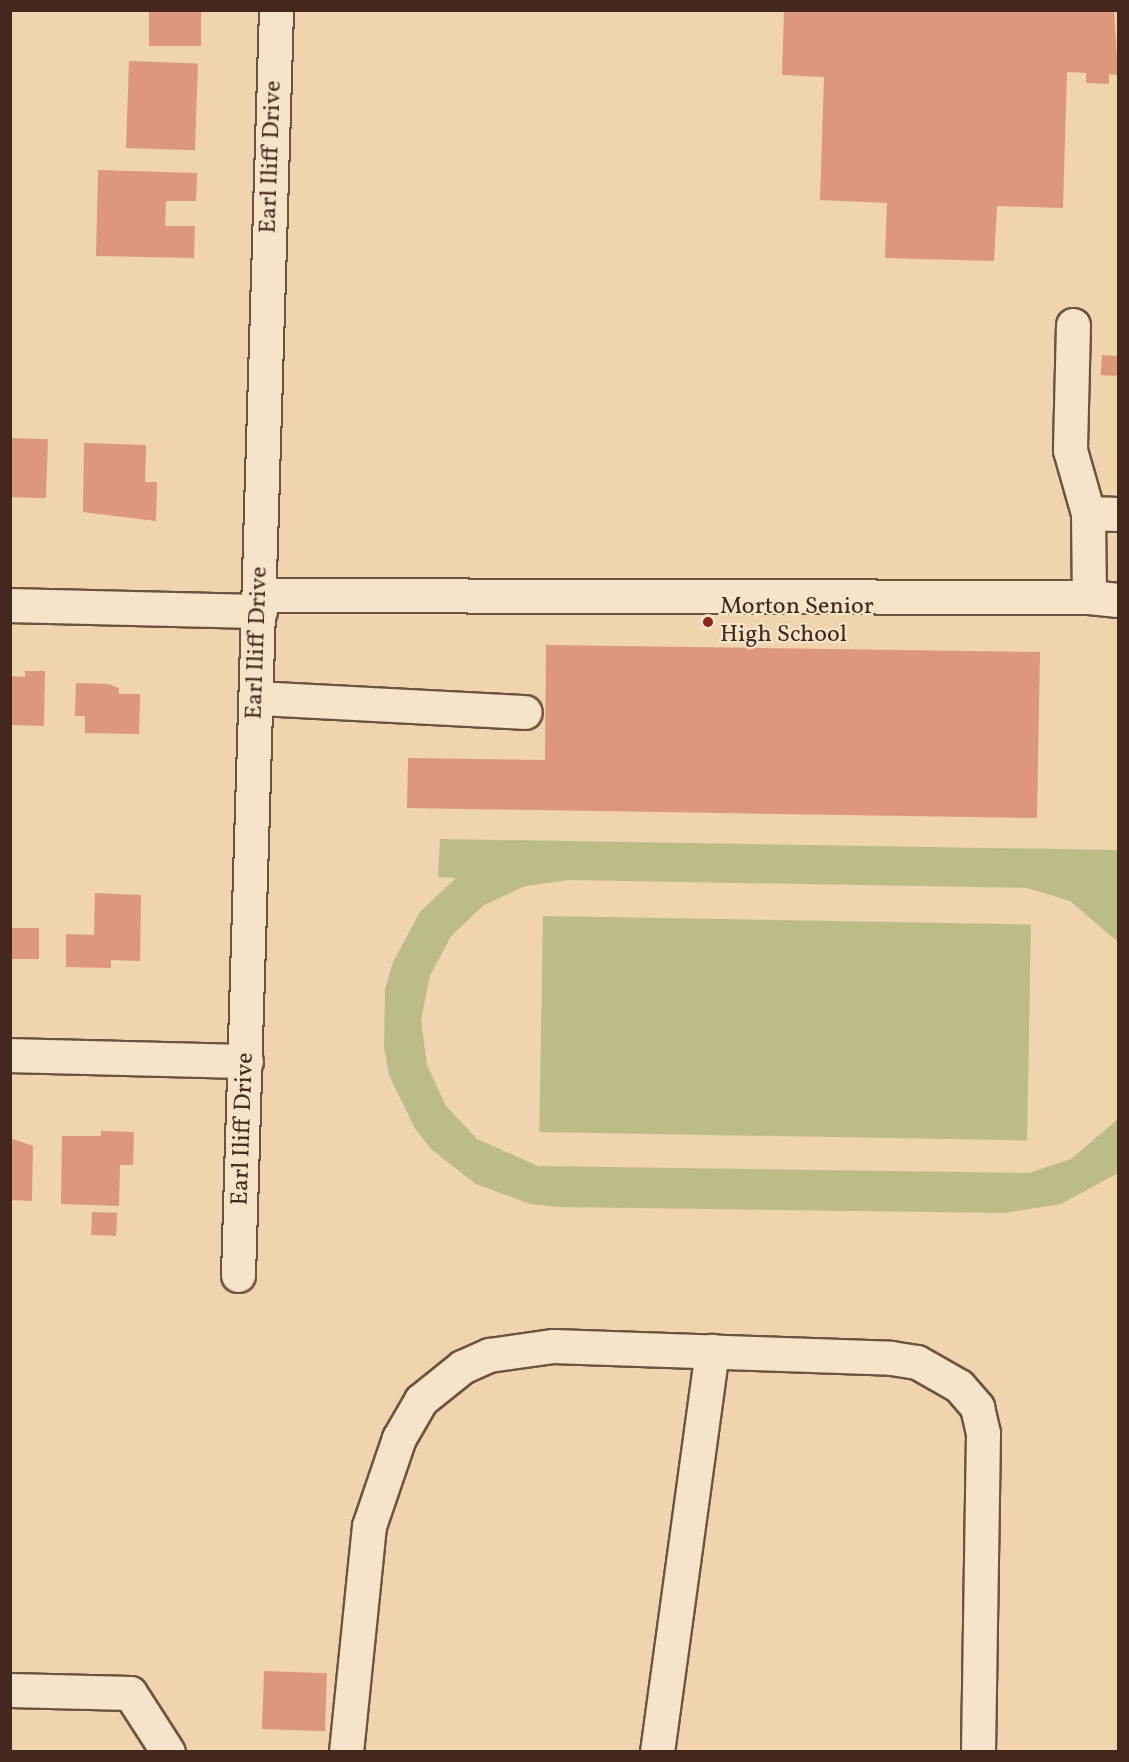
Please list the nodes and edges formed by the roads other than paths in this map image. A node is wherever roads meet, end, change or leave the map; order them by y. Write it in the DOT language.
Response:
graph roads {
  1 [pos="276,10"];
  2 [pos="1073,325"];
  3 [pos="1103,514"];
  4 [pos="1104,598"];
  5 [pos="260,603"];
  6 [pos="10,605"];
  7 [pos="257,698"];
  8 [pos="525,712"];
  9 [pos="10,1055"];
  10 [pos="246,1061"];
  11 [pos="238,1275"];
  12 [pos="711,1351"];
  13 [pos="10,1690"];
  14 [pos="168,1752"];
  15 [pos="346,1752"];
  16 [pos="657,1752"];
  17 [pos="978,1752"];
  1 -- 5 [label="street, Earl Iliff Drive"];
  2 -- 3 [label="street"];
  3 -- 4 [label="street"];
  4 -- 5 [label="street"];
  5 -- 6 [label="street"];
  5 -- 7 [label="street, Earl Iliff Drive"];
  7 -- 8 [label="street"];
  7 -- 10 [label="street, Earl Iliff Drive"];
  9 -- 10 [label="street"];
  10 -- 11 [label="street, Earl Iliff Drive"];
  12 -- 15 [label="street"];
  12 -- 16 [label="street"];
  12 -- 17 [label="street"];
  13 -- 14 [label="street"];
}
